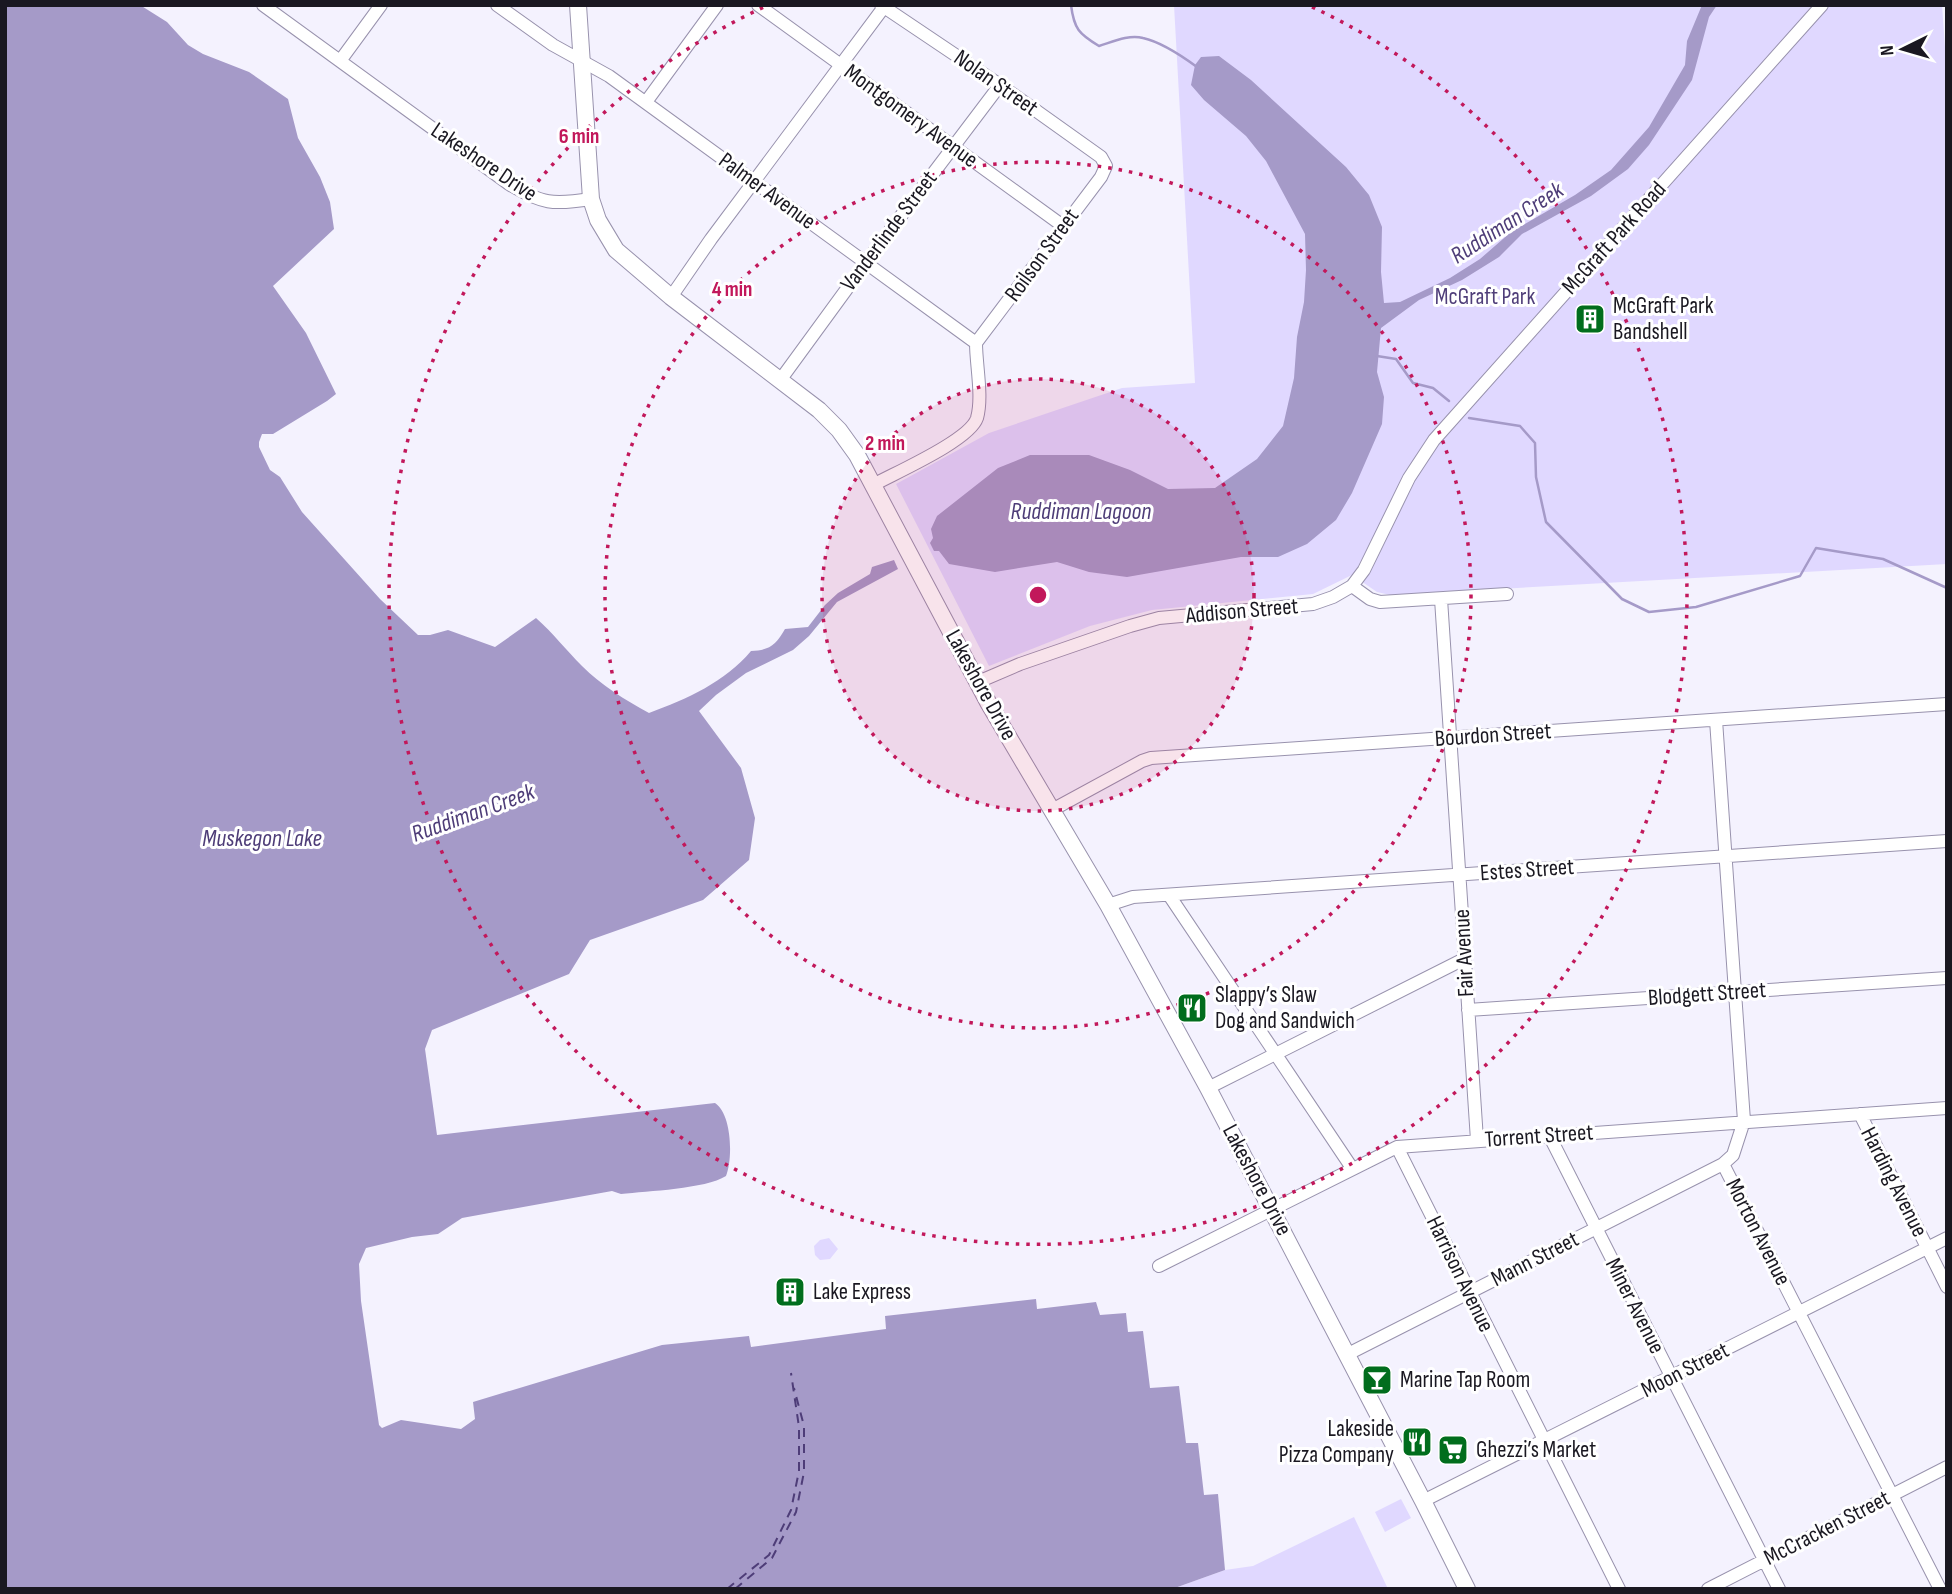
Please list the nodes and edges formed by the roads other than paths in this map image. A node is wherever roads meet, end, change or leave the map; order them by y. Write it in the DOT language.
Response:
graph roads {
  1 [pos="263,5"];
  2 [pos="381,5"];
  3 [pos="496,5"];
  4 [pos="578,5"];
  5 [pos="717,5"];
  6 [pos="758,5"];
  7 [pos="1822,5"];
  8 [pos="882,6"];
  9 [pos="582,60"];
  10 [pos="340,61"];
  11 [pos="842,65"];
  12 [pos="1000,85"];
  13 [pos="646,102"];
  14 [pos="953,146"];
  15 [pos="1105,166"];
  16 [pos="755,182"];
  17 [pos="591,199"];
  18 [pos="1063,226"];
  19 [pos="865,262"];
  20 [pos="671,297"];
  21 [pos="976,343"];
  22 [pos="781,379"];
  23 [pos="875,484"];
  24 [pos="1352,586"];
  25 [pos="1507,594"];
  26 [pos="1441,599"];
  27 [pos="978,682"];
  28 [pos="1947,704"];
  29 [pos="1716,720"];
  30 [pos="1450,738"];
  31 [pos="1052,810"];
  32 [pos="1947,841"];
  33 [pos="1725,857"];
  34 [pos="1460,875"];
  35 [pos="1169,895"];
  36 [pos="1108,905"];
  37 [pos="1464,958"];
  38 [pos="1947,978"];
  39 [pos="1735,992"];
  40 [pos="1468,1010"];
  41 [pos="1275,1055"];
  42 [pos="1208,1088"];
  43 [pos="1947,1108"];
  44 [pos="1860,1114"];
  45 [pos="1744,1121"];
  46 [pos="1549,1135"];
  47 [pos="1477,1139"];
  48 [pos="1397,1147"];
  49 [pos="1723,1164"];
  50 [pos="1352,1168"];
  51 [pos="1272,1209"];
  52 [pos="1595,1229"];
  53 [pos="1947,1238"];
  54 [pos="1927,1248"];
  55 [pos="1159,1266"];
  56 [pos="1947,1287"];
  57 [pos="1469,1293"];
  58 [pos="1799,1312"];
  59 [pos="1346,1355"];
  60 [pos="1671,1378"];
  61 [pos="1544,1442"];
  62 [pos="1947,1467"];
  63 [pos="1892,1495"];
  64 [pos="1423,1501"];
  65 [pos="1764,1560"];
  66 [pos="1467,1589"];
  67 [pos="1619,1589"];
  68 [pos="1708,1589"];
  69 [pos="1779,1589"];
  70 [pos="1940,1589"];
  1 -- 10 [label="street, Lakeshore Drive"];
  2 -- 10 [label="street"];
  3 -- 9 [label="street, Palmer Avenue"];
  4 -- 9 [label="main road"];
  5 -- 13 [label="street"];
  6 -- 11 [label="street, Montgomery Avenue"];
  7 -- 24 [label="street, McGraft Park Road"];
  8 -- 11 [label="street"];
  8 -- 12 [label="street, Nolan Street"];
  9 -- 13 [label="street, Palmer Avenue"];
  9 -- 17 [label="main road"];
  10 -- 17 [label="street, Lakeshore Drive"];
  11 -- 14 [label="street, Montgomery Avenue"];
  11 -- 16 [label="street"];
  12 -- 14 [label="street, Vanderlinde Street"];
  12 -- 15 [label="street, Nolan Street"];
  13 -- 16 [label="street, Palmer Avenue"];
  14 -- 18 [label="street, Montgomery Avenue"];
  14 -- 19 [label="street, Vanderlinde Street"];
  15 -- 18 [label="street, Roilson Street"];
  16 -- 19 [label="street, Palmer Avenue"];
  16 -- 20 [label="street"];
  17 -- 20 [label="main road, Lakeshore Drive"];
  18 -- 21 [label="street, Roilson Street"];
  19 -- 21 [label="street, Palmer Avenue"];
  19 -- 22 [label="street, Vanderlinde Street"];
  20 -- 22 [label="main road, Lakeshore Drive"];
  21 -- 23 [label="street"];
  22 -- 23 [label="main road, Lakeshore Drive"];
  23 -- 27 [label="main road, Lakeshore Drive"];
  24 -- 26 [label="street"];
  24 -- 27 [label="street, Addison Street"];
  25 -- 26 [label="street"];
  26 -- 30 [label="street, Fair Avenue"];
  27 -- 31 [label="main road, Lakeshore Drive"];
  28 -- 29 [label="street, Bourdon Street"];
  29 -- 30 [label="street, Bourdon Street"];
  29 -- 33 [label="street, Morton Avenue"];
  30 -- 31 [label="street, Bourdon Street"];
  30 -- 34 [label="street, Fair Avenue"];
  31 -- 36 [label="main road, Lakeshore Drive"];
  32 -- 33 [label="street, Estes Street"];
  33 -- 34 [label="street, Estes Street"];
  33 -- 39 [label="street, Morton Avenue"];
  34 -- 35 [label="street, Estes Street"];
  34 -- 37 [label="street, Fair Avenue"];
  35 -- 36 [label="street, Estes Street"];
  35 -- 41 [label="street"];
  36 -- 42 [label="main road, Lakeshore Drive"];
  37 -- 40 [label="street, Fair Avenue"];
  37 -- 41 [label="street"];
  38 -- 39 [label="street, Blodgett Street"];
  39 -- 40 [label="street, Blodgett Street"];
  39 -- 45 [label="street, Morton Avenue"];
  40 -- 47 [label="street, Fair Avenue"];
  41 -- 42 [label="street"];
  41 -- 50 [label="street"];
  42 -- 51 [label="main road, Lakeshore Drive"];
  43 -- 44 [label="street, Torrent Street"];
  44 -- 45 [label="street, Torrent Street"];
  44 -- 54 [label="street, Harding Avenue"];
  45 -- 46 [label="street, Torrent Street"];
  45 -- 49 [label="street, Morton Avenue"];
  46 -- 47 [label="street, Torrent Street"];
  46 -- 52 [label="street, Miner Avenue"];
  47 -- 48 [label="street, Torrent Street"];
  48 -- 50 [label="street, Torrent Street"];
  48 -- 57 [label="street, Harrison Avenue"];
  49 -- 52 [label="street, Mann Street"];
  49 -- 58 [label="street, Morton Avenue"];
  50 -- 51 [label="street, Torrent Street"];
  51 -- 55 [label="street, Torrent Street"];
  51 -- 59 [label="main road, Lakeshore Drive"];
  52 -- 57 [label="street, Mann Street"];
  52 -- 60 [label="street, Miner Avenue"];
  53 -- 54 [label="street, Moon Street"];
  54 -- 56 [label="street, Harding Avenue"];
  54 -- 58 [label="street, Moon Street"];
  57 -- 59 [label="street, Mann Street"];
  57 -- 61 [label="street, Harrison Avenue"];
  58 -- 60 [label="street, Moon Street"];
  58 -- 63 [label="street, Morton Avenue"];
  59 -- 64 [label="main road, Lakeshore Drive"];
  60 -- 61 [label="street, Moon Street"];
  60 -- 65 [label="street, Miner Avenue"];
  61 -- 64 [label="street, Moon Street"];
  61 -- 67 [label="street, Harrison Avenue"];
  62 -- 63 [label="street, McCracken Street"];
  63 -- 65 [label="street, McCracken Street"];
  63 -- 70 [label="street, Morton Avenue"];
  64 -- 66 [label="main road, Lakeshore Drive"];
  65 -- 68 [label="street, McCracken Street"];
  65 -- 69 [label="street, Miner Avenue"];
}
